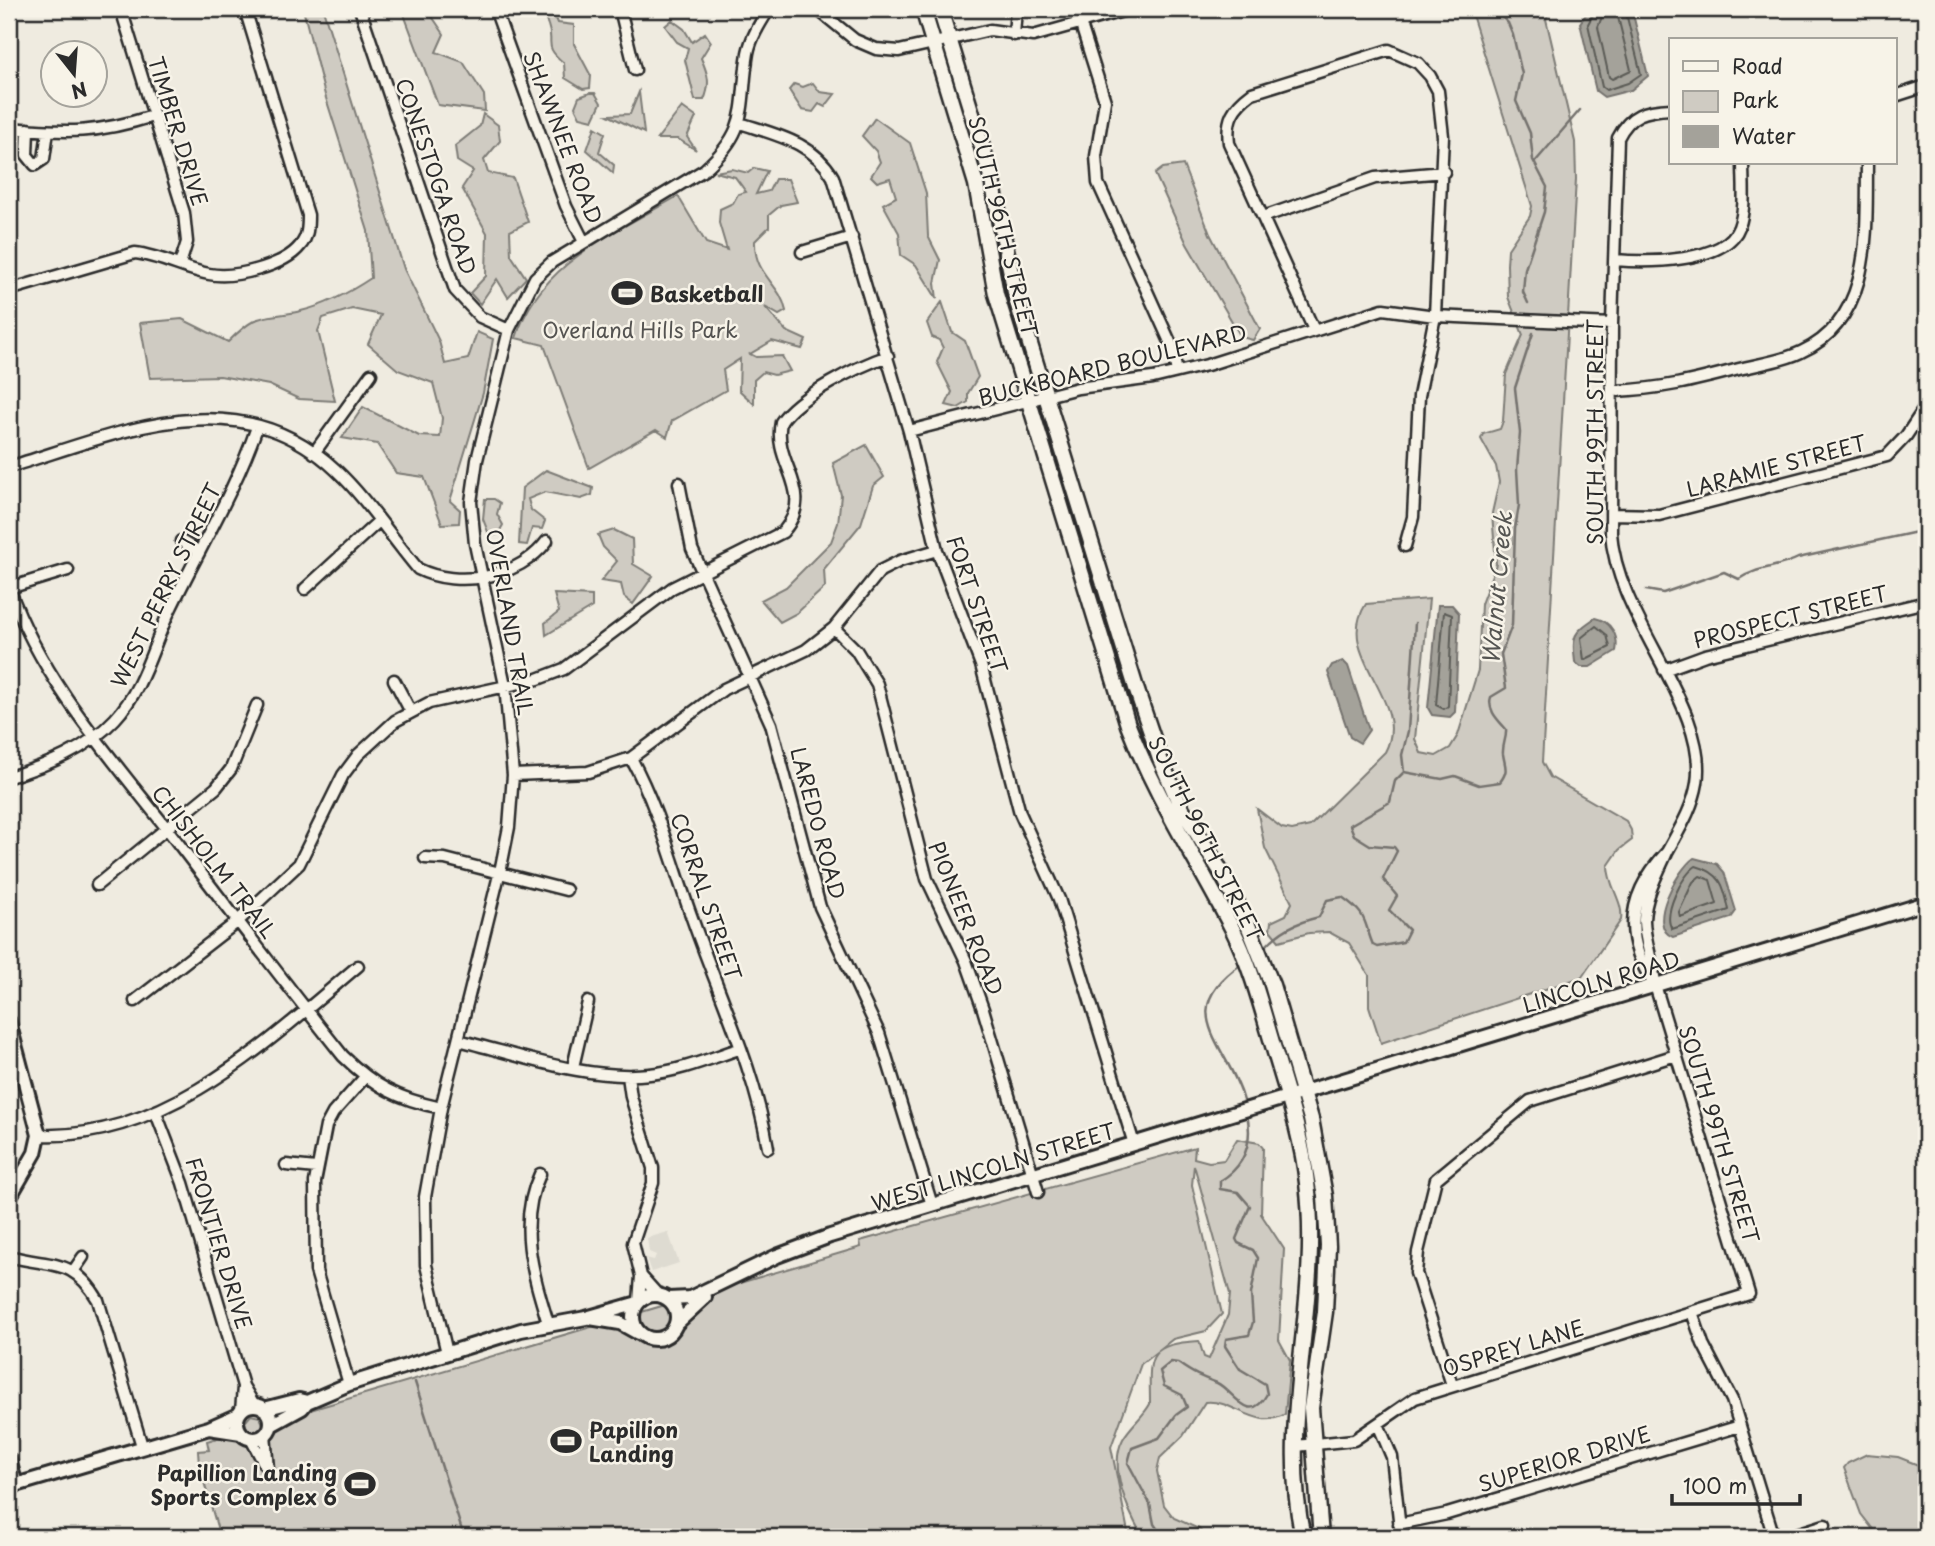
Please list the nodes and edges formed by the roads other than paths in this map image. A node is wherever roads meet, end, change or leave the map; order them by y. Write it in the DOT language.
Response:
graph roads {
  1 [pos="121,9"];
  2 [pos="245,9"];
  3 [pos="360,9"];
  4 [pos="495,9"];
  5 [pos="620,9"];
  6 [pos="769,9"];
  7 [pos="817,9"];
  8 [pos="923,9"];
  9 [pos="940,9"];
  10 [pos="1016,9"];
  11 [pos="1130,9"];
  12 [pos="1081,24"];
  13 [pos="1014,35"];
  14 [pos="949,38"];
  15 [pos="934,43"];
  16 [pos="635,70"];
  17 [pos="1926,86"];
  18 [pos="1896,96"];
  19 [pos="1669,109"];
  20 [pos="153,116"];
  21 [pos="740,123"];
  22 [pos="9,128"];
  23 [pos="28,129"];
  24 [pos="48,131"];
  25 [pos="1743,164"];
  26 [pos="1867,164"];
  27 [pos="1444,172"];
  28 [pos="1263,218"];
  29 [pos="852,237"];
  30 [pos="583,240"];
  31 [pos="802,252"];
  32 [pos="1615,260"];
  33 [pos="180,264"];
  34 [pos="9,290"];
  35 [pos="1435,316"];
  36 [pos="1612,324"];
  37 [pos="509,330"];
  38 [pos="1314,330"];
  39 [pos="888,356"];
  40 [pos="1177,372"];
  41 [pos="371,374"];
  42 [pos="1614,391"];
  43 [pos="1047,396"];
  44 [pos="1029,401"];
  45 [pos="1926,406"];
  46 [pos="257,426"];
  47 [pos="909,431"];
  48 [pos="314,453"];
  49 [pos="9,467"];
  50 [pos="679,483"];
  51 [pos="1611,514"];
  52 [pos="379,521"];
  53 [pos="181,541"];
  54 [pos="547,541"];
  55 [pos="1405,546"];
  56 [pos="937,550"];
  57 [pos="198,551"];
  58 [pos="68,570"];
  59 [pos="702,574"];
  60 [pos="481,577"];
  61 [pos="9,588"];
  62 [pos="305,589"];
  63 [pos="1926,602"];
  64 [pos="834,628"];
  65 [pos="1664,670"];
  66 [pos="751,676"];
  67 [pos="394,680"];
  68 [pos="505,685"];
  69 [pos="257,705"];
  70 [pos="411,712"];
  71 [pos="95,738"];
  72 [pos="631,758"];
  73 [pos="513,775"];
  74 [pos="9,777"];
  75 [pos="166,829"];
  76 [pos="425,858"];
  77 [pos="499,875"];
  78 [pos="97,885"];
  79 [pos="566,890"];
  80 [pos="1926,903"];
  81 [pos="237,922"];
  82 [pos="358,966"];
  83 [pos="1655,985"];
  84 [pos="135,1002"];
  85 [pos="588,1002"];
  86 [pos="307,1009"];
  87 [pos="9,1022"];
  88 [pos="458,1040"];
  89 [pos="739,1049"];
  90 [pos="1676,1055"];
  91 [pos="573,1067"];
  92 [pos="628,1076"];
  93 [pos="365,1077"];
  94 [pos="1304,1093"];
  95 [pos="1289,1098"];
  96 [pos="441,1108"];
  97 [pos="156,1113"];
  98 [pos="39,1135"];
  99 [pos="1134,1144"];
  100 [pos="768,1147"];
  101 [pos="286,1165"];
  102 [pos="316,1168"];
  103 [pos="540,1174"];
  104 [pos="1033,1174"];
  105 [pos="1038,1192"];
  106 [pos="9,1198"];
  107 [pos="932,1205"];
  108 [pos="9,1256"];
  109 [pos="83,1257"];
  110 [pos="74,1270"];
  111 [pos="641,1276"];
  112 [pos="716,1287"];
  113 [pos="1749,1294"];
  114 [pos="663,1297"];
  115 [pos="638,1303"];
  116 [pos="1692,1312"];
  117 [pos="586,1318"];
  118 [pos="548,1323"];
  119 [pos="677,1323"];
  120 [pos="638,1333"];
  121 [pos="447,1353"];
  122 [pos="349,1384"];
  123 [pos="1451,1385"];
  124 [pos="243,1386"];
  125 [pos="307,1402"];
  126 [pos="260,1407"];
  127 [pos="240,1413"];
  128 [pos="1378,1424"];
  129 [pos="1740,1426"];
  130 [pos="209,1428"];
  131 [pos="268,1430"];
  132 [pos="246,1436"];
  133 [pos="1313,1445"];
  134 [pos="1296,1446"];
  135 [pos="142,1447"];
  136 [pos="9,1460"];
  137 [pos="13,1486"];
  138 [pos="1399,1524"];
  139 [pos="1825,1525"];
  140 [pos="1303,1537"];
  141 [pos="1321,1537"];
  142 [pos="1401,1537"];
  143 [pos="1774,1537"];
  144 [pos="1787,1537"];
  1 -- 20 [label="street, TIMBER DRIVE"];
  2 -- 33 [label="street"];
  3 -- 37 [label="street, CONESTOGA ROAD"];
  4 -- 30 [label="street, SHAWNEE ROAD"];
  5 -- 16 [label="street"];
  6 -- 21 [label="street, OVERLAND TRAIL"];
  7 -- 15 [label="street"];
  8 -- 15 [label="main road, SOUTH 96TH STREET"];
  9 -- 14 [label="main road, SOUTH 96TH STREET"];
  10 -- 13 [label="street"];
  11 -- 12 [label="street"];
  12 -- 13 [label="street"];
  12 -- 40 [label="street"];
  13 -- 14 [label="street"];
  14 -- 15 [label="street"];
  14 -- 43 [label="main road, SOUTH 96TH STREET"];
  15 -- 44 [label="main road, SOUTH 96TH STREET"];
  17 -- 18 [label="street"];
  19 -- 32 [label="street, SOUTH 99TH STREET"];
  20 -- 24 [label="street"];
  20 -- 33 [label="street, TIMBER DRIVE"];
  21 -- 29 [label="street, FORT STREET"];
  21 -- 30 [label="street, OVERLAND TRAIL"];
  22 -- 23 [label="street"];
  23 -- 24 [label="street"];
  23 -- 24 [label="street"];
  25 -- 32 [label="street"];
  26 -- 42 [label="street"];
  27 -- 28 [label="street"];
  27 -- 28 [label="street"];
  27 -- 35 [label="street"];
  28 -- 38 [label="street"];
  29 -- 31 [label="street"];
  29 -- 39 [label="street, FORT STREET"];
  30 -- 37 [label="street, OVERLAND TRAIL"];
  32 -- 36 [label="street, SOUTH 99TH STREET"];
  33 -- 34 [label="street"];
  35 -- 36 [label="street, BUCKBOARD BOULEVARD"];
  35 -- 38 [label="street, BUCKBOARD BOULEVARD"];
  35 -- 55 [label="street"];
  36 -- 42 [label="street, SOUTH 99TH STREET"];
  37 -- 60 [label="street, OVERLAND TRAIL"];
  38 -- 40 [label="street, BUCKBOARD BOULEVARD"];
  39 -- 47 [label="street, FORT STREET"];
  39 -- 59 [label="street"];
  40 -- 43 [label="street, BUCKBOARD BOULEVARD"];
  41 -- 48 [label="street"];
  42 -- 51 [label="street, SOUTH 99TH STREET"];
  43 -- 44 [label="street, BUCKBOARD BOULEVARD"];
  43 -- 94 [label="main road, SOUTH 96TH STREET"];
  44 -- 47 [label="street, BUCKBOARD BOULEVARD"];
  44 -- 95 [label="main road, SOUTH 96TH STREET"];
  45 -- 51 [label="street, LARAMIE STREET"];
  46 -- 48 [label="street"];
  46 -- 49 [label="street"];
  46 -- 57 [label="street, WEST PERRY STREET"];
  47 -- 56 [label="street, FORT STREET"];
  48 -- 52 [label="street"];
  50 -- 59 [label="street, LAREDO ROAD"];
  51 -- 65 [label="street, SOUTH 99TH STREET"];
  52 -- 60 [label="street"];
  52 -- 62 [label="street"];
  53 -- 57 [label="street"];
  54 -- 60 [label="street"];
  56 -- 64 [label="street"];
  56 -- 99 [label="street, FORT STREET"];
  57 -- 71 [label="street, WEST PERRY STREET"];
  58 -- 61 [label="street"];
  59 -- 66 [label="street, LAREDO ROAD"];
  59 -- 68 [label="street"];
  60 -- 68 [label="street, OVERLAND TRAIL"];
  61 -- 71 [label="street, CHISHOLM TRAIL"];
  63 -- 65 [label="street, PROSPECT STREET"];
  64 -- 66 [label="street"];
  64 -- 104 [label="street, PIONEER ROAD"];
  65 -- 83 [label="street, SOUTH 99TH STREET"];
  66 -- 72 [label="street"];
  66 -- 107 [label="street, LAREDO ROAD"];
  67 -- 70 [label="street"];
  68 -- 70 [label="street"];
  68 -- 73 [label="street, OVERLAND TRAIL"];
  69 -- 75 [label="street"];
  70 -- 81 [label="street"];
  71 -- 74 [label="street, WEST PERRY STREET"];
  71 -- 75 [label="street, CHISHOLM TRAIL"];
  72 -- 73 [label="street"];
  72 -- 89 [label="street, CORRAL STREET"];
  73 -- 77 [label="street, OVERLAND TRAIL"];
  75 -- 78 [label="street"];
  75 -- 81 [label="street, CHISHOLM TRAIL"];
  76 -- 77 [label="street"];
  77 -- 79 [label="street"];
  77 -- 88 [label="street, OVERLAND TRAIL"];
  80 -- 83 [label="street, LINCOLN ROAD"];
  81 -- 84 [label="street"];
  81 -- 86 [label="street, CHISHOLM TRAIL"];
  82 -- 86 [label="street"];
  83 -- 90 [label="street, SOUTH 99TH STREET"];
  83 -- 94 [label="street, LINCOLN ROAD"];
  85 -- 91 [label="street"];
  86 -- 93 [label="street, CHISHOLM TRAIL"];
  86 -- 97 [label="street"];
  87 -- 98 [label="street"];
  88 -- 91 [label="street"];
  88 -- 96 [label="street, OVERLAND TRAIL"];
  89 -- 92 [label="street"];
  89 -- 100 [label="street, CORRAL STREET"];
  90 -- 113 [label="street, SOUTH 99TH STREET"];
  90 -- 123 [label="street"];
  91 -- 92 [label="street"];
  92 -- 111 [label="street"];
  93 -- 96 [label="street, CHISHOLM TRAIL"];
  93 -- 102 [label="street"];
  94 -- 95 [label="street, LINCOLN ROAD"];
  94 -- 133 [label="main road, SOUTH 96TH STREET"];
  95 -- 99 [label="street, WEST LINCOLN STREET"];
  95 -- 134 [label="main road, SOUTH 96TH STREET"];
  96 -- 121 [label="street, OVERLAND TRAIL"];
  97 -- 98 [label="street"];
  97 -- 124 [label="street, FRONTIER DRIVE"];
  98 -- 106 [label="street"];
  99 -- 104 [label="street, WEST LINCOLN STREET"];
  101 -- 102 [label="street"];
  102 -- 122 [label="street"];
  103 -- 118 [label="street"];
  104 -- 105 [label="street, PIONEER ROAD"];
  104 -- 107 [label="street, WEST LINCOLN STREET"];
  107 -- 112 [label="street, WEST LINCOLN STREET"];
  108 -- 110 [label="street"];
  109 -- 110 [label="street"];
  110 -- 135 [label="street"];
  111 -- 114 [label="street"];
  111 -- 115 [label="street"];
  112 -- 114 [label="street, WEST LINCOLN STREET"];
  112 -- 119 [label="street, WEST LINCOLN STREET"];
  113 -- 116 [label="street, OSPREY LANE"];
  114 -- 115 [label="street"];
  114 -- 119 [label="street"];
  115 -- 117 [label="street"];
  115 -- 120 [label="street"];
  116 -- 123 [label="street, OSPREY LANE"];
  116 -- 129 [label="street"];
  117 -- 118 [label="street"];
  117 -- 120 [label="street"];
  118 -- 121 [label="street"];
  119 -- 120 [label="street"];
  121 -- 122 [label="street"];
  122 -- 125 [label="street"];
  123 -- 128 [label="street, OSPREY LANE"];
  124 -- 126 [label="street, FRONTIER DRIVE"];
  124 -- 127 [label="street, FRONTIER DRIVE"];
  125 -- 126 [label="street"];
  125 -- 131 [label="street"];
  126 -- 127 [label="street"];
  126 -- 131 [label="street"];
  127 -- 130 [label="street"];
  127 -- 132 [label="street"];
  128 -- 133 [label="street, OSPREY LANE"];
  128 -- 138 [label="street"];
  129 -- 138 [label="street, SUPERIOR DRIVE"];
  129 -- 143 [label="street"];
  130 -- 132 [label="street"];
  130 -- 135 [label="street"];
  131 -- 132 [label="street"];
  131 -- 132 [label="street"];
  133 -- 134 [label="street, OSPREY LANE"];
  133 -- 141 [label="main road, SOUTH 96TH STREET"];
  134 -- 140 [label="main road, SOUTH 96TH STREET"];
  135 -- 137 [label="street"];
  136 -- 137 [label="street"];
  138 -- 142 [label="street"];
  139 -- 144 [label="street"];
}
